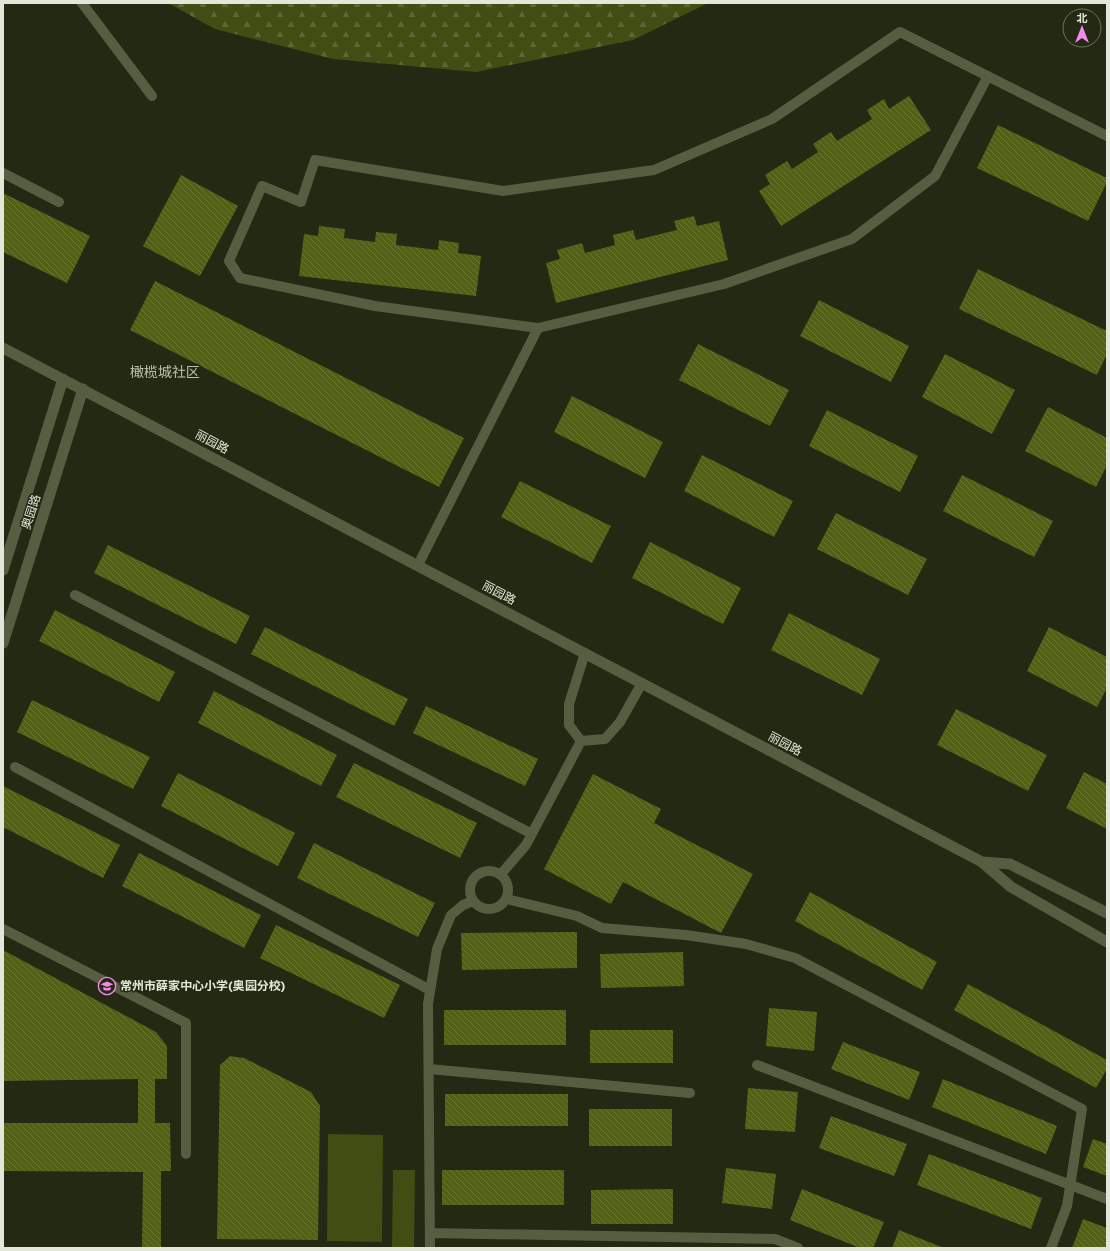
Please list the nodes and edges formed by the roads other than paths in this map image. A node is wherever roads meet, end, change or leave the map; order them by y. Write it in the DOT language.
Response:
graph roads {
  1 [pos="82,3"];
  2 [pos="988,76"];
  3 [pos="152,96"];
  4 [pos="1107,136"];
  5 [pos="3,173"];
  6 [pos="58,202"];
  7 [pos="538,328"];
  8 [pos="3,348"];
  9 [pos="63,379"];
  10 [pos="83,390"];
  11 [pos="418,565"];
  12 [pos="3,570"];
  13 [pos="75,595"];
  14 [pos="3,642"];
  15 [pos="585,653"];
  16 [pos="642,683"];
  17 [pos="581,740"];
  18 [pos="15,767"];
  19 [pos="532,834"];
  20 [pos="982,862"];
  21 [pos="501,874"];
  22 [pos="507,899"];
  23 [pos="473,901"];
  24 [pos="1107,913"];
  25 [pos="3,929"];
  26 [pos="1107,942"];
  27 [pos="430,990"];
  28 [pos="757,1065"];
  29 [pos="429,1070"];
  30 [pos="690,1093"];
  31 [pos="186,1154"];
  32 [pos="1070,1185"];
  33 [pos="1107,1199"];
  34 [pos="430,1233"];
  35 [pos="430,1248"];
  36 [pos="798,1248"];
  37 [pos="1051,1248"];
  1 -- 3 [label="lane"];
  2 -- 4 [label="lane"];
  2 -- 7 [label="lane"];
  2 -- 7 [label="lane"];
  5 -- 6 [label="lane"];
  7 -- 11 [label="lane"];
  8 -- 9 [label="street, 丽园路"];
  9 -- 10 [label="street, 丽园路"];
  9 -- 12 [label="street, 奥园路"];
  10 -- 11 [label="street, 丽园路"];
  10 -- 14 [label="street, 奥园路"];
  11 -- 15 [label="street, 丽园路"];
  13 -- 19 [label="lane"];
  15 -- 16 [label="street, 丽园路"];
  15 -- 17 [label="lane"];
  16 -- 17 [label="lane"];
  16 -- 20 [label="street, 丽园路"];
  17 -- 19 [label="lane"];
  18 -- 27 [label="lane"];
  19 -- 21 [label="lane"];
  20 -- 24 [label="street"];
  20 -- 26 [label="street"];
  21 -- 22 [label="lane"];
  21 -- 23 [label="lane"];
  22 -- 23 [label="lane"];
  22 -- 32 [label="lane"];
  23 -- 27 [label="lane"];
  25 -- 31 [label="lane"];
  27 -- 29 [label="lane"];
  28 -- 32 [label="lane"];
  29 -- 30 [label="lane"];
  29 -- 34 [label="lane"];
  32 -- 33 [label="lane"];
  32 -- 37 [label="lane"];
  34 -- 35 [label="lane"];
  34 -- 36 [label="lane"];
}
